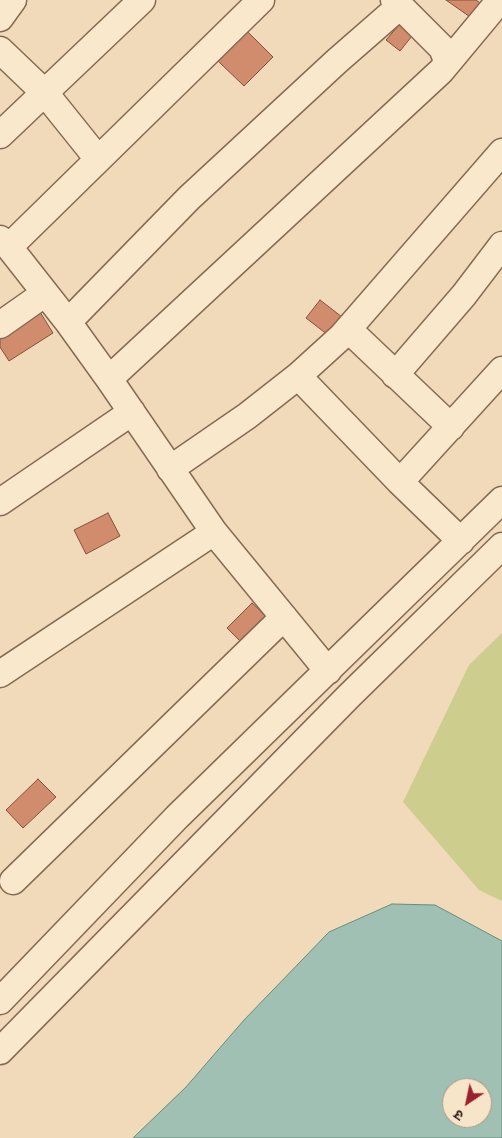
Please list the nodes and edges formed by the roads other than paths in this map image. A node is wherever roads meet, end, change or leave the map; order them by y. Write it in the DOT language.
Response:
graph roads {
  1 [pos="13,0"];
  2 [pos="142,0"];
  3 [pos="261,0"];
  4 [pos="500,0"];
  5 [pos="397,3"];
  6 [pos="0,18"];
  7 [pos="0,50"];
  8 [pos="446,65"];
  9 [pos="45,92"];
  10 [pos="0,135"];
  11 [pos="502,152"];
  12 [pos="98,159"];
  13 [pos="4,243"];
  14 [pos="502,245"];
  15 [pos="44,294"];
  16 [pos="68,322"];
  17 [pos="0,325"];
  18 [pos="348,330"];
  19 [pos="502,370"];
  20 [pos="396,375"];
  21 [pos="298,376"];
  22 [pos="109,379"];
  23 [pos="132,412"];
  24 [pos="451,427"];
  25 [pos="170,470"];
  26 [pos="400,482"];
  27 [pos="502,500"];
  28 [pos="0,502"];
  29 [pos="214,532"];
  30 [pos="461,541"];
  31 [pos="502,546"];
  32 [pos="284,617"];
  33 [pos="328,671"];
  34 [pos="0,674"];
  35 [pos="13,881"];
  36 [pos="0,1001"];
  37 [pos="0,1051"];
  1 -- 6 [label="street"];
  2 -- 9 [label="street"];
  3 -- 12 [label="street"];
  4 -- 8 [label="street"];
  5 -- 8 [label="street"];
  5 -- 16 [label="street"];
  7 -- 9 [label="street"];
  8 -- 22 [label="street"];
  9 -- 10 [label="street"];
  9 -- 12 [label="street"];
  11 -- 18 [label="street"];
  12 -- 13 [label="street"];
  13 -- 15 [label="street"];
  14 -- 20 [label="street"];
  15 -- 16 [label="street"];
  15 -- 17 [label="street"];
  16 -- 22 [label="street"];
  18 -- 20 [label="street"];
  18 -- 21 [label="street"];
  19 -- 24 [label="street"];
  20 -- 24 [label="street"];
  21 -- 25 [label="street"];
  21 -- 26 [label="street"];
  22 -- 23 [label="street"];
  23 -- 25 [label="street"];
  23 -- 28 [label="street"];
  24 -- 26 [label="street"];
  25 -- 29 [label="street"];
  26 -- 30 [label="street"];
  27 -- 30 [label="street"];
  29 -- 32 [label="street"];
  29 -- 34 [label="street"];
  30 -- 33 [label="street"];
  31 -- 37 [label="street"];
  32 -- 33 [label="street"];
  32 -- 35 [label="street"];
  33 -- 36 [label="street"];
}
